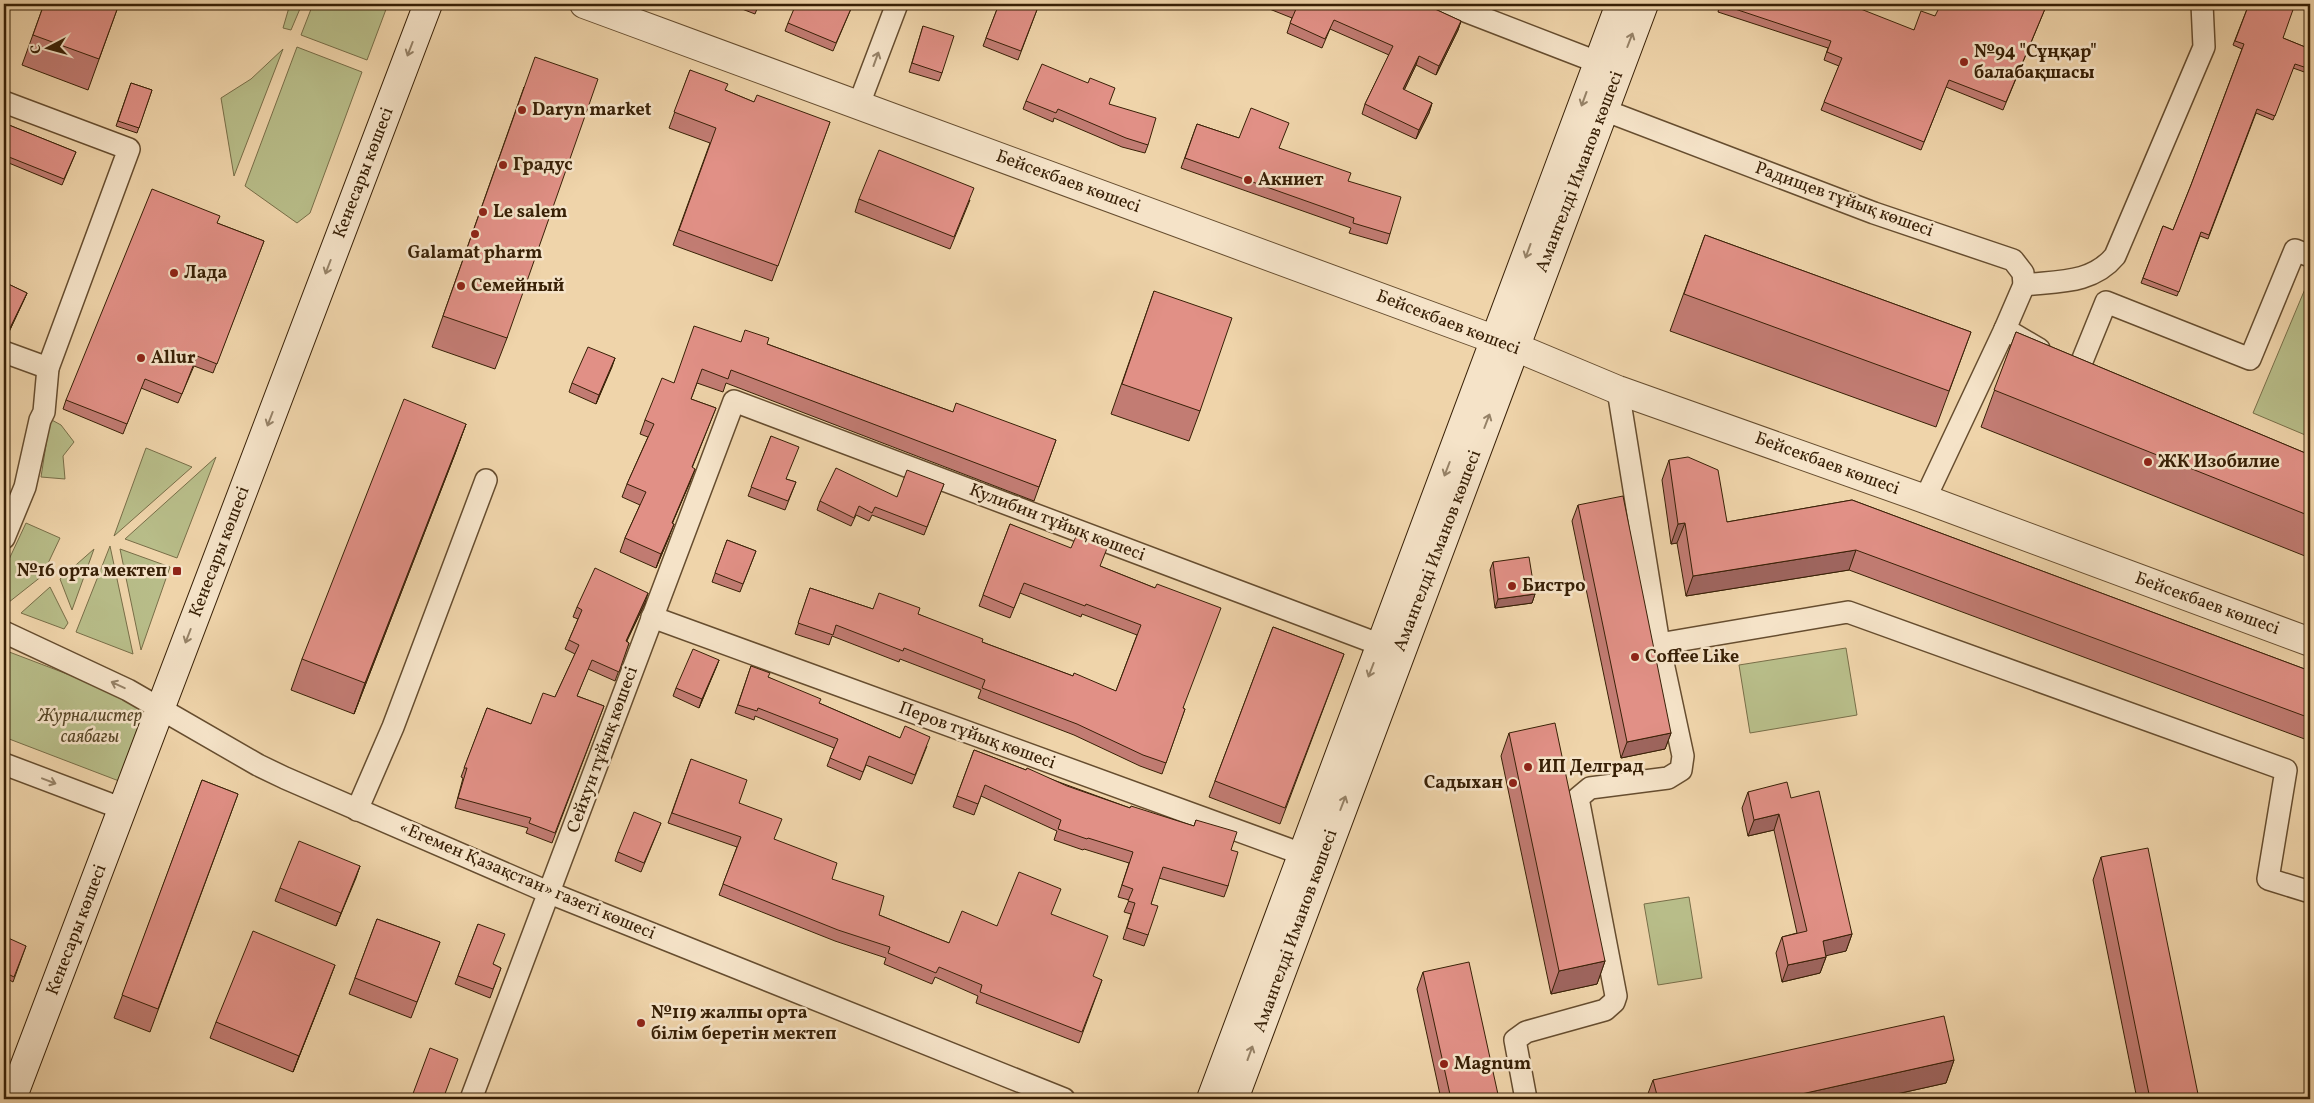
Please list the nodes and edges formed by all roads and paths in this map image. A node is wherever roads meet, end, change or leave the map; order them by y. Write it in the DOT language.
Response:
graph roads {
  1 [pos="428,4"];
  2 [pos="584,4"];
  3 [pos="897,4"];
  4 [pos="1447,4"];
  5 [pos="1620,4"];
  6 [pos="1644,4"];
  7 [pos="2202,4"];
  8 [pos="1597,62"];
  9 [pos="4,102"];
  10 [pos="859,104"];
  11 [pos="1604,110"];
  12 [pos="2310,256"];
  13 [pos="2024,285"];
  14 [pos="2005,329"];
  15 [pos="1505,344"];
  16 [pos="4,352"];
  17 [pos="48,368"];
  18 [pos="1618,390"];
  19 [pos="734,401"];
  20 [pos="486,480"];
  21 [pos="1925,499"];
  22 [pos="4,538"];
  23 [pos="652,617"];
  24 [pos="4,632"];
  25 [pos="2310,642"];
  26 [pos="1659,644"];
  27 [pos="1381,645"];
  28 [pos="161,709"];
  29 [pos="4,764"];
  30 [pos="123,809"];
  31 [pos="357,810"];
  32 [pos="1302,854"];
  33 [pos="2310,892"];
  34 [pos="550,893"];
  35 [pos="12,1099"];
  36 [pos="471,1099"];
  37 [pos="1064,1099"];
  38 [pos="1211,1099"];
  39 [pos="1234,1099"];
  40 [pos="1526,1099"];
  1 -- 28 [label="main road, Кенесары көшесі, one-way"];
  2 -- 10 [label="main road, Бейсекбаев көшесі"];
  10 -- 3 [label="street, one-way"];
  4 -- 8 [label="street"];
  5 -- 8 [label="main road, Амангелді Иманов көшесі"];
  11 -- 6 [label="main road, Амангелді Иманов көшесі, one-way"];
  7 -- 13 [label="street"];
  8 -- 15 [label="main road, Амангелді Иманов көшесі, one-way"];
  9 -- 17 [label="street"];
  10 -- 15 [label="main road, Бейсекбаев көшесі"];
  11 -- 13 [label="street, Радищев тұйық көшесі"];
  11 -- 15 [label="main road, Амангелді Иманов көшесі"];
  12 -- 14 [label="street"];
  13 -- 14 [label="street"];
  14 -- 21 [label="street"];
  15 -- 18 [label="main road, Бейсекбаев көшесі"];
  15 -- 27 [label="main road, Амангелді Иманов көшесі, one-way"];
  39 -- 15 [label="main road, Амангелді Иманов көшесі, one-way"];
  16 -- 17 [label="street"];
  17 -- 22 [label="street"];
  18 -- 21 [label="main road, Бейсекбаев көшесі"];
  18 -- 26 [label="street"];
  19 -- 23 [label="street, Сейхун тұйық көшесі"];
  19 -- 27 [label="street, Кулибин тұйық көшесі"];
  20 -- 31 [label="street"];
  21 -- 25 [label="main road, Бейсекбаев көшесі"];
  23 -- 32 [label="street, Перов тұйық көшесі"];
  23 -- 34 [label="street, Сейхун тұйық көшесі"];
  28 -- 24 [label="street, «Егемен Қазақстан» газеті көшесі, one-way"];
  26 -- 33 [label="street"];
  26 -- 40 [label="street"];
  27 -- 32 [label="main road, Амангелді Иманов көшесі, one-way"];
  28 -- 30 [label="main road, Кенесары көшесі"];
  28 -- 31 [label="street, «Егемен Қазақстан» газеті көшесі"];
  29 -- 30 [label="street, one-way"];
  30 -- 35 [label="main road, Кенесары көшесі"];
  31 -- 34 [label="street, «Егемен Қазақстан» газеті көшесі"];
  32 -- 38 [label="main road, Амангелді Иманов көшесі"];
  34 -- 36 [label="street, Сейхун тұйық көшесі"];
  34 -- 37 [label="street, «Егемен Қазақстан» газеті көшесі"];
}
